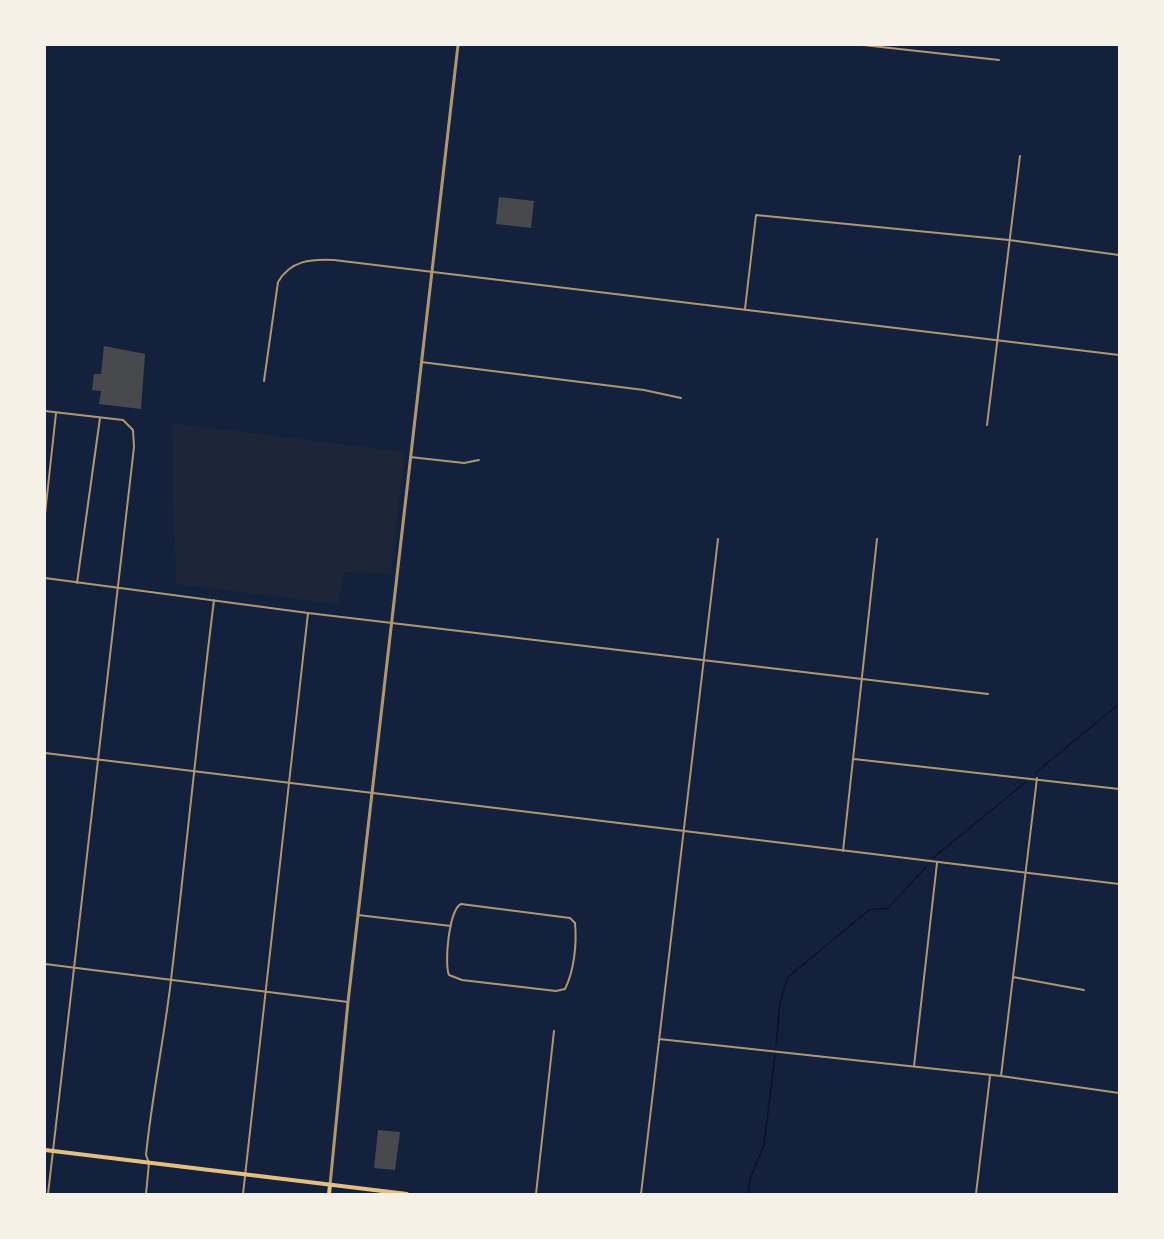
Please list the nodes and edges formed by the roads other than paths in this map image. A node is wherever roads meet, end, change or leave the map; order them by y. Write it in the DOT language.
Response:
graph roads {
  1 [pos="458,45"];
  2 [pos="863,45"];
  3 [pos="999,60"];
  4 [pos="1020,156"];
  5 [pos="1009,240"];
  6 [pos="1119,255"];
  7 [pos="431,272"];
  8 [pos="745,309"];
  9 [pos="999,340"];
  10 [pos="1119,355"];
  11 [pos="421,362"];
  12 [pos="264,381"];
  13 [pos="681,398"];
  14 [pos="45,411"];
  15 [pos="57,412"];
  16 [pos="100,418"];
  17 [pos="987,425"];
  18 [pos="410,457"];
  19 [pos="479,460"];
  20 [pos="45,514"];
  21 [pos="877,538"];
  22 [pos="718,539"];
  23 [pos="45,578"];
  24 [pos="77,583"];
  25 [pos="119,588"];
  26 [pos="214,600"];
  27 [pos="309,613"];
  28 [pos="391,621"];
  29 [pos="703,661"];
  30 [pos="863,678"];
  31 [pos="988,694"];
  32 [pos="45,753"];
  33 [pos="98,759"];
  34 [pos="854,759"];
  35 [pos="193,771"];
  36 [pos="1037,778"];
  37 [pos="290,783"];
  38 [pos="1119,789"];
  39 [pos="372,794"];
  40 [pos="683,832"];
  41 [pos="843,851"];
  42 [pos="938,862"];
  43 [pos="1025,872"];
  44 [pos="1119,884"];
  45 [pos="358,915"];
  46 [pos="451,926"];
  47 [pos="45,964"];
  48 [pos="74,967"];
  49 [pos="1013,977"];
  50 [pos="171,980"];
  51 [pos="1084,990"];
  52 [pos="266,992"];
  53 [pos="348,1002"];
  54 [pos="554,1031"];
  55 [pos="659,1039"];
  56 [pos="914,1066"];
  57 [pos="990,1076"];
  58 [pos="1001,1076"];
  59 [pos="1119,1093"];
  60 [pos="45,1150"];
  61 [pos="54,1151"];
  62 [pos="149,1163"];
  63 [pos="245,1175"];
  64 [pos="330,1185"];
  65 [pos="48,1194"];
  66 [pos="146,1194"];
  67 [pos="243,1194"];
  68 [pos="329,1194"];
  69 [pos="407,1194"];
  70 [pos="537,1194"];
  71 [pos="641,1194"];
  72 [pos="976,1194"];
  1 -- 7 [label="street"];
  2 -- 3 [label="street"];
  4 -- 5 [label="street"];
  5 -- 6 [label="street"];
  5 -- 8 [label="street"];
  5 -- 9 [label="street"];
  7 -- 8 [label="street"];
  7 -- 11 [label="street"];
  7 -- 12 [label="street"];
  8 -- 9 [label="street"];
  9 -- 10 [label="street"];
  9 -- 17 [label="street"];
  11 -- 13 [label="street"];
  11 -- 18 [label="street"];
  14 -- 15 [label="street"];
  15 -- 16 [label="street"];
  15 -- 20 [label="street"];
  16 -- 24 [label="street"];
  16 -- 25 [label="street"];
  18 -- 19 [label="street"];
  18 -- 28 [label="street"];
  21 -- 30 [label="street"];
  22 -- 29 [label="street"];
  23 -- 24 [label="street"];
  24 -- 25 [label="street"];
  25 -- 26 [label="street"];
  25 -- 33 [label="street"];
  26 -- 27 [label="street"];
  26 -- 35 [label="street"];
  27 -- 28 [label="street"];
  27 -- 37 [label="street"];
  28 -- 29 [label="street"];
  28 -- 39 [label="street"];
  29 -- 30 [label="street"];
  29 -- 40 [label="street"];
  30 -- 31 [label="street"];
  30 -- 34 [label="street"];
  32 -- 33 [label="street"];
  33 -- 35 [label="street"];
  33 -- 48 [label="street"];
  34 -- 36 [label="street"];
  34 -- 41 [label="street"];
  35 -- 37 [label="street"];
  35 -- 50 [label="street"];
  36 -- 38 [label="street"];
  36 -- 43 [label="street"];
  37 -- 39 [label="street"];
  37 -- 52 [label="street"];
  39 -- 40 [label="street"];
  39 -- 45 [label="street"];
  40 -- 41 [label="street"];
  40 -- 55 [label="street"];
  41 -- 42 [label="street"];
  42 -- 43 [label="street"];
  42 -- 56 [label="street"];
  43 -- 44 [label="street"];
  43 -- 49 [label="street"];
  45 -- 46 [label="street"];
  45 -- 53 [label="street"];
  46 -- 46 [label="street"];
  47 -- 48 [label="street"];
  48 -- 50 [label="street"];
  48 -- 61 [label="street"];
  49 -- 51 [label="street"];
  49 -- 58 [label="street"];
  50 -- 52 [label="street"];
  50 -- 62 [label="street"];
  52 -- 53 [label="street"];
  52 -- 63 [label="street"];
  53 -- 64 [label="street"];
  54 -- 70 [label="street"];
  55 -- 56 [label="street"];
  55 -- 71 [label="street"];
  56 -- 57 [label="street"];
  57 -- 58 [label="street"];
  57 -- 72 [label="street"];
  58 -- 59 [label="street"];
  60 -- 61 [label="main road"];
  61 -- 62 [label="main road"];
  61 -- 65 [label="street"];
  62 -- 63 [label="main road"];
  62 -- 66 [label="street"];
  63 -- 64 [label="main road"];
  63 -- 67 [label="street"];
  64 -- 68 [label="main road"];
  64 -- 69 [label="main road"];
}
